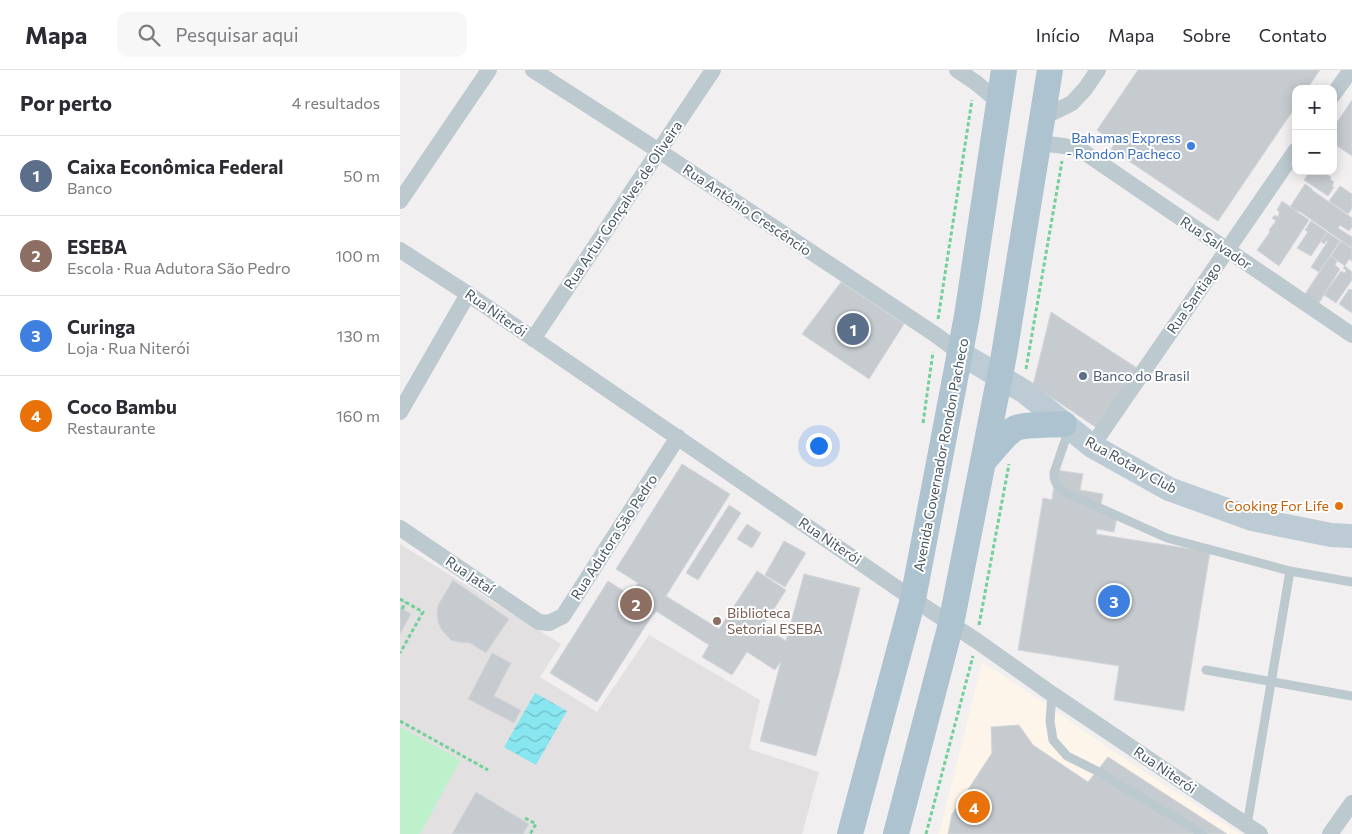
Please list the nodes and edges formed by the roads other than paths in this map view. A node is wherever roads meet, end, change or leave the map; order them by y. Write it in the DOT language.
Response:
graph roads {
  1 [pos="489,70"];
  2 [pos="533,70"];
  3 [pos="713,70"];
  4 [pos="956,70"];
  5 [pos="1004,70"];
  6 [pos="1050,70"];
  7 [pos="1098,70"];
  8 [pos="1351,70"];
  9 [pos="1337,89"];
  10 [pos="999,102"];
  11 [pos="1041,131"];
  12 [pos="659,151"];
  13 [pos="1292,156"];
  14 [pos="400,201"];
  15 [pos="400,250"];
  16 [pos="1227,250"];
  17 [pos="468,294"];
  18 [pos="1352,335"];
  19 [pos="533,339"];
  20 [pos="960,353"];
  21 [pos="999,376"];
  22 [pos="400,412"];
  23 [pos="1067,426"];
  24 [pos="678,437"];
  25 [pos="1092,446"];
  26 [pos="982,463"];
  27 [pos="400,528"];
  28 [pos="1352,536"];
  29 [pos="1290,571"];
  30 [pos="1352,582"];
  31 [pos="913,599"];
  32 [pos="539,622"];
  33 [pos="952,624"];
  34 [pos="1206,670"];
  35 [pos="1270,682"];
  36 [pos="1052,694"];
  37 [pos="1352,696"];
  38 [pos="1352,803"];
  39 [pos="1253,830"];
  40 [pos="850,834"];
  41 [pos="896,834"];
  42 [pos="1203,834"];
  43 [pos="1330,834"];
  1 -- 14 [label="street"];
  2 -- 12 [label="street, Rua Antônio Crescêncio"];
  3 -- 12 [label="street, Rua Artur Gonçalves de Oliveira"];
  4 -- 10 [label="street"];
  5 -- 10 [label="main road, Avenida Governador Rondon Pacheco"];
  6 -- 11 [label="main road"];
  7 -- 11 [label="street"];
  8 -- 9 [label="street"];
  10 -- 20 [label="main road, Avenida Governador Rondon Pacheco"];
  11 -- 16 [label="street, Rua Salvador"];
  11 -- 21 [label="main road"];
  12 -- 19 [label="street, Rua Artur Gonçalves de Oliveira"];
  12 -- 20 [label="street, Rua Antônio Crescêncio"];
  13 -- 16 [label="street, Rua Santiago"];
  15 -- 17 [label="street, Rua Niterói"];
  16 -- 18 [label="street, Rua Salvador"];
  16 -- 25 [label="street, Rua Santiago"];
  17 -- 19 [label="street, Rua Niterói"];
  17 -- 22 [label="street"];
  19 -- 24 [label="street, Rua Niterói"];
  20 -- 21 [label="main road, Rua Rotary Club"];
  20 -- 31 [label="main road, Avenida Governador Rondon Pacheco"];
  21 -- 23 [label="main road, Rua Rotary Club"];
  21 -- 26 [label="main road"];
  23 -- 25 [label="main road, Rua Rotary Club"];
  23 -- 26 [label="main road"];
  23 -- 29 [label="lane"];
  24 -- 31 [label="street, Rua Niterói"];
  24 -- 32 [label="street, Rua Adutora São Pedro"];
  25 -- 28 [label="main road, Rua Rotary Club"];
  26 -- 33 [label="main road"];
  27 -- 32 [label="street, Rua Jataí"];
  29 -- 30 [label="lane"];
  29 -- 35 [label="lane"];
  31 -- 33 [label="street, Rua Niterói"];
  31 -- 40 [label="main road, Avenida Governador Rondon Pacheco"];
  33 -- 36 [label="street, Rua Niterói"];
  33 -- 41 [label="main road"];
  34 -- 35 [label="lane"];
  35 -- 37 [label="lane"];
  35 -- 39 [label="lane"];
  36 -- 39 [label="street, Rua Niterói"];
  36 -- 42 [label="lane"];
  38 -- 43 [label="street"];
}
